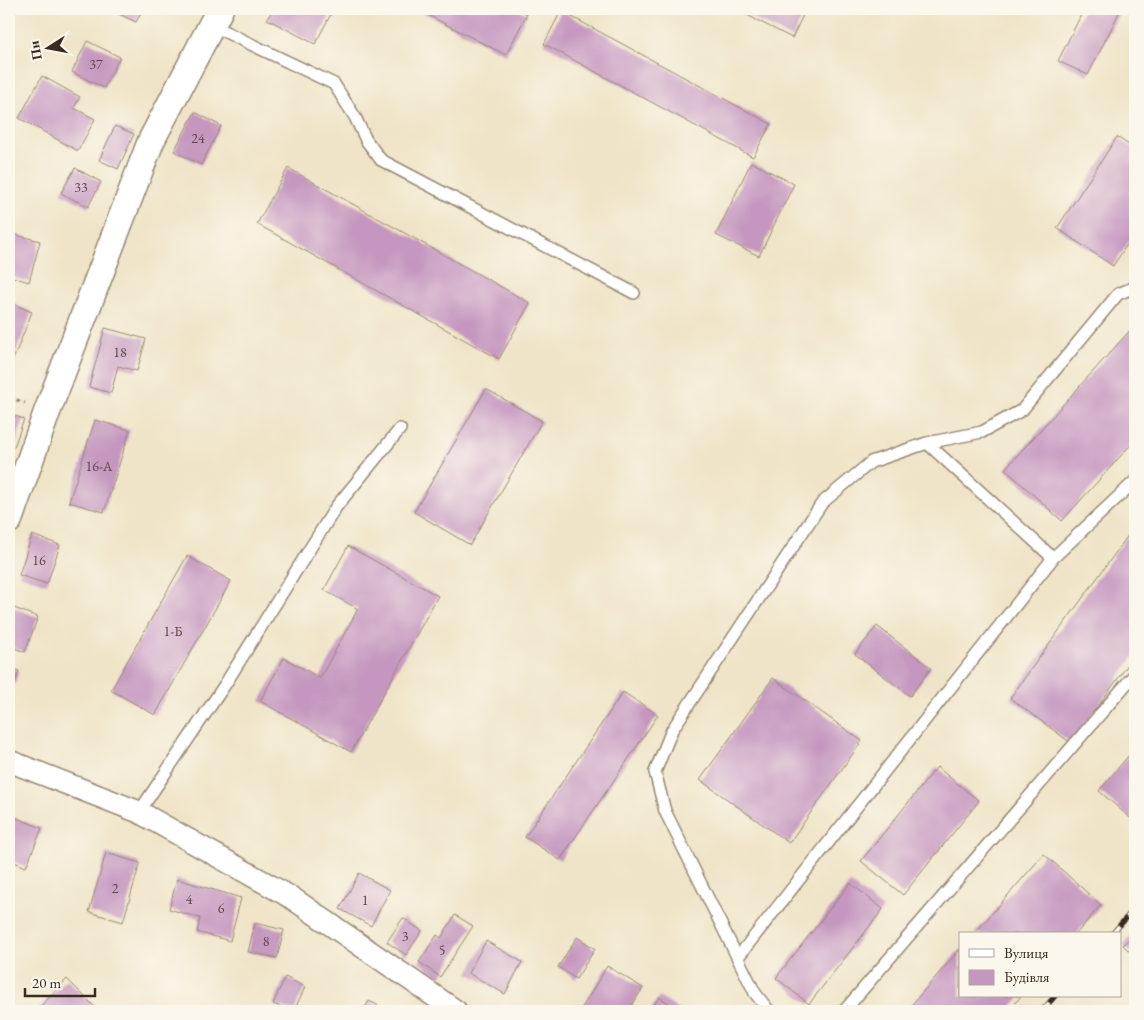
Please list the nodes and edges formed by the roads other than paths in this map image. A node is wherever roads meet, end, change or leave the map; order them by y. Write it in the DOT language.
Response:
graph roads {
  1 [pos="215,17"];
  2 [pos="1135,287"];
  3 [pos="634,293"];
  4 [pos="400,429"];
  5 [pos="927,443"];
  6 [pos="1135,481"];
  7 [pos="9,520"];
  8 [pos="1053,558"];
  9 [pos="1135,674"];
  10 [pos="9,760"];
  11 [pos="138,812"];
  12 [pos="738,957"];
  13 [pos="456,1011"];
  14 [pos="769,1011"];
  15 [pos="844,1011"];
  1 -- 3 [label="lane"];
  1 -- 7 [label="street"];
  2 -- 5 [label="lane"];
  4 -- 11 [label="lane"];
  5 -- 8 [label="lane"];
  5 -- 12 [label="lane"];
  6 -- 8 [label="lane"];
  8 -- 12 [label="lane"];
  9 -- 15 [label="lane"];
  10 -- 11 [label="street"];
  11 -- 13 [label="street"];
  12 -- 14 [label="lane"];
}
